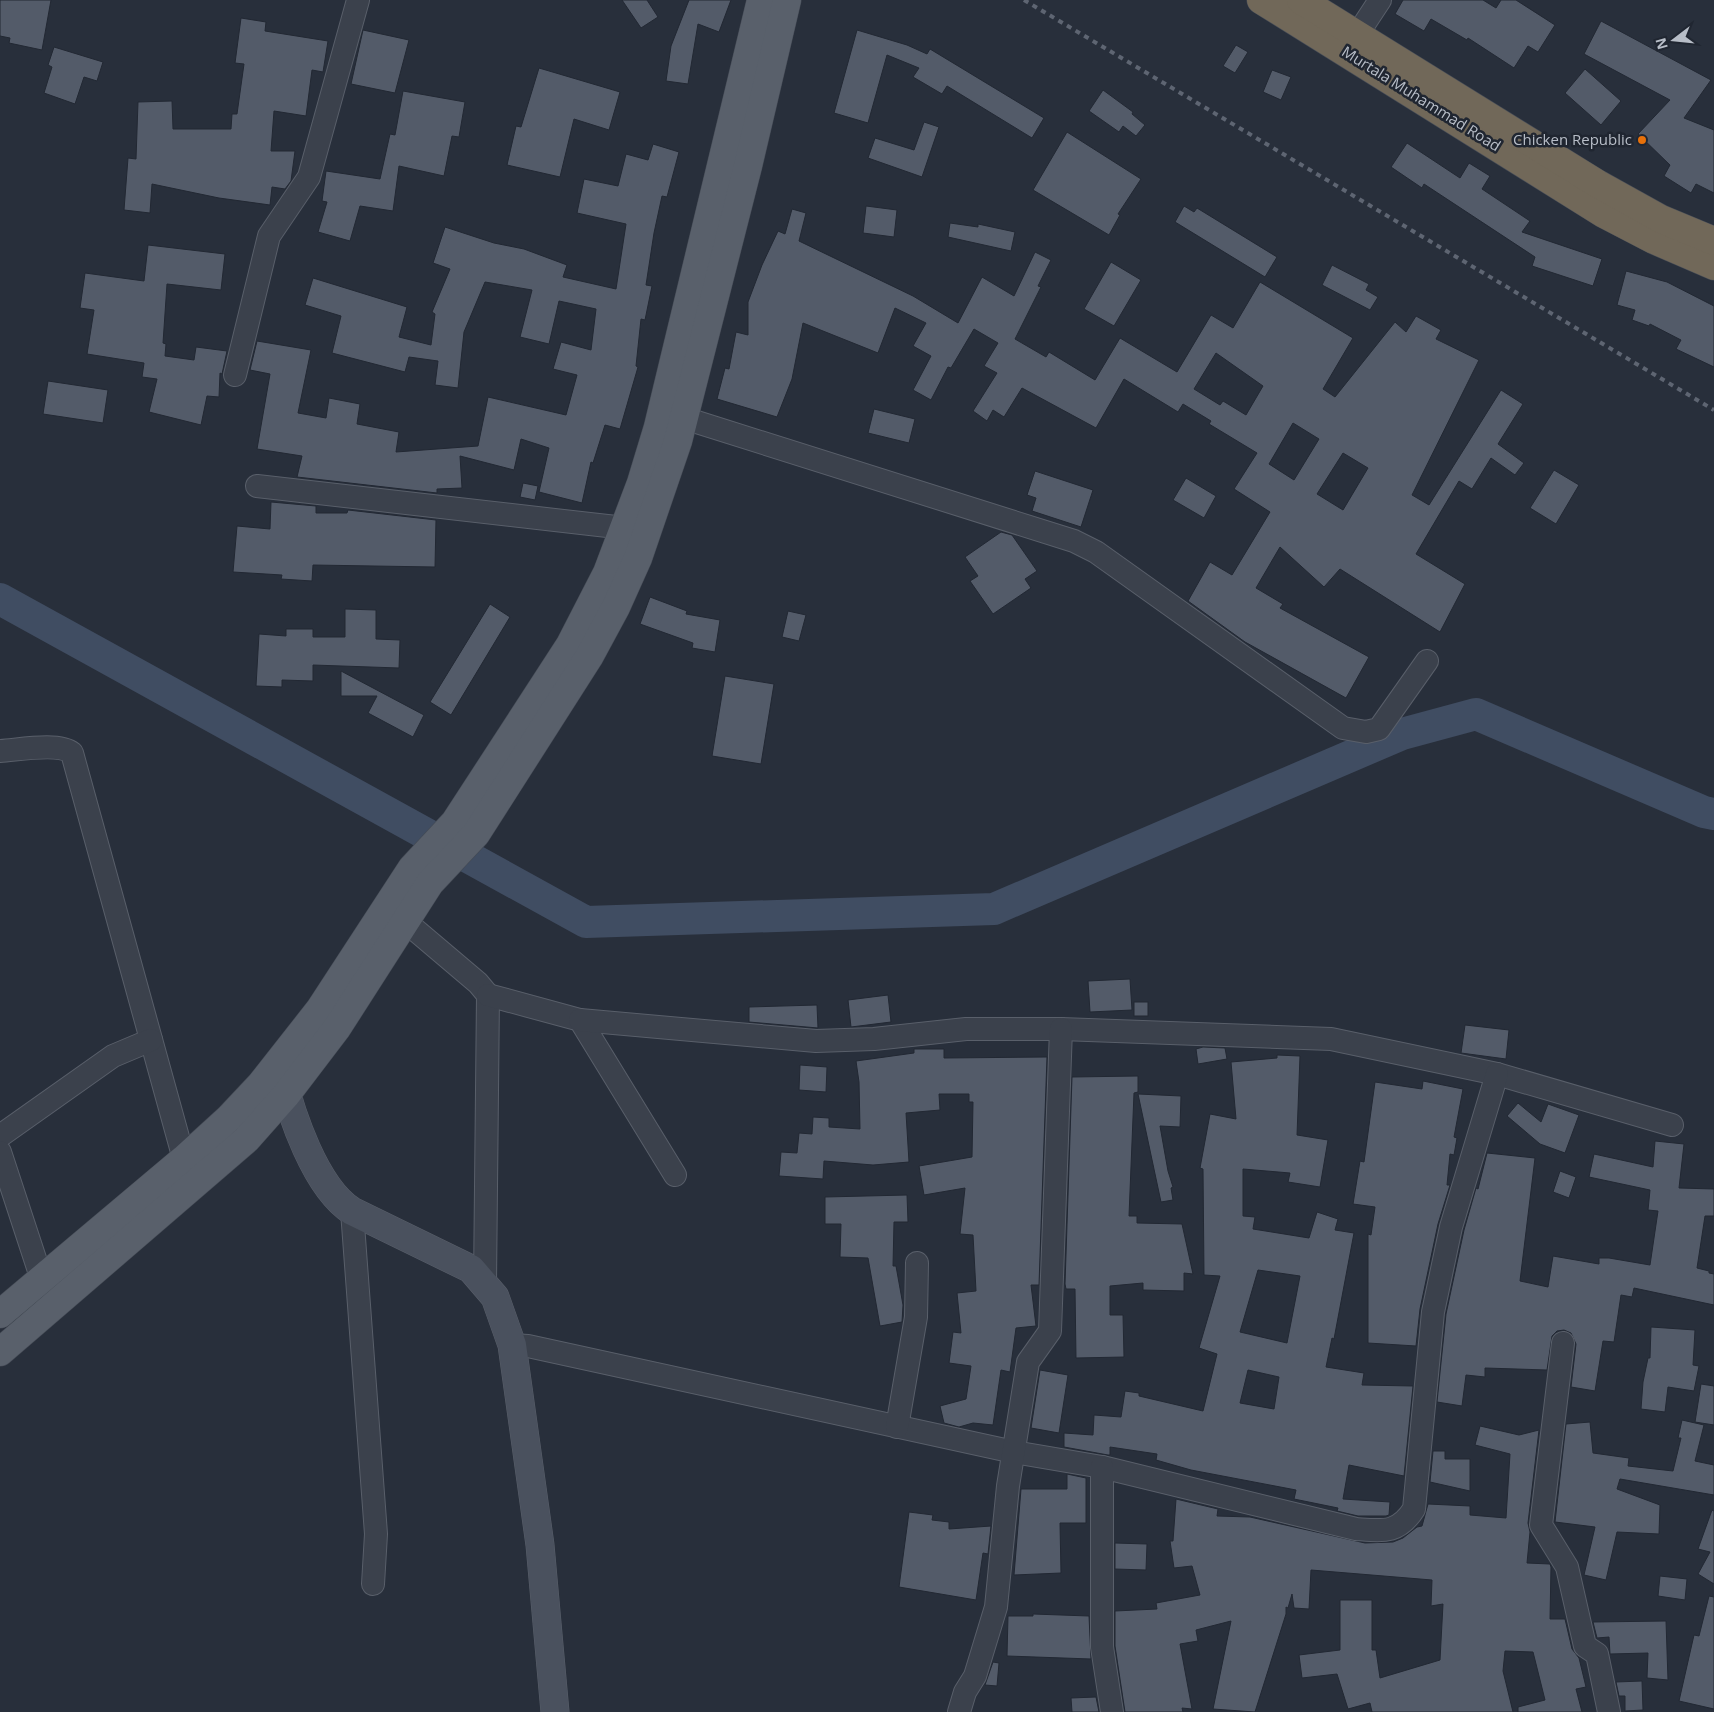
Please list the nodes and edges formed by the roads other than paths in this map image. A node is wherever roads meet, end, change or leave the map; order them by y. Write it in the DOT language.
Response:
graph roads {
  1 [pos="358,0"];
  2 [pos="761,0"];
  3 [pos="788,0"];
  4 [pos="1261,0"];
  5 [pos="1301,0"];
  6 [pos="1380,0"];
  7 [pos="1358,35"];
  8 [pos="1714,241"];
  9 [pos="1714,266"];
  10 [pos="235,375"];
  11 [pos="684,418"];
  12 [pos="257,486"];
  13 [pos="625,528"];
  14 [pos="1426,661"];
  15 [pos="0,752"];
  16 [pos="466,828"];
  17 [pos="421,875"];
  18 [pos="406,922"];
  19 [pos="488,996"];
  20 [pos="580,1020"];
  21 [pos="1061,1029"];
  22 [pos="151,1040"];
  23 [pos="278,1063"];
  24 [pos="1497,1074"];
  25 [pos="286,1096"];
  26 [pos="1672,1125"];
  27 [pos="0,1136"];
  28 [pos="0,1152"];
  29 [pos="184,1159"];
  30 [pos="675,1175"];
  31 [pos="352,1211"];
  32 [pos="916,1263"];
  33 [pos="42,1280"];
  34 [pos="485,1283"];
  35 [pos="0,1314"];
  36 [pos="1563,1343"];
  37 [pos="512,1345"];
  38 [pos="0,1352"];
  39 [pos="897,1427"];
  40 [pos="1014,1452"];
  41 [pos="1102,1467"];
  42 [pos="373,1584"];
  43 [pos="555,1712"];
  44 [pos="959,1712"];
  45 [pos="1112,1712"];
  46 [pos="1609,1712"];
  1 -- 10 [label="street"];
  2 -- 13 [label="main road"];
  3 -- 11 [label="main road"];
  4 -- 9 [label="highway, Murtala Muhammad Road"];
  5 -- 7 [label="highway, Murtala Muhammad Road"];
  6 -- 7 [label="street"];
  7 -- 8 [label="highway, Murtala Muhammad Road"];
  11 -- 14 [label="street"];
  11 -- 16 [label="main road"];
  12 -- 13 [label="street"];
  13 -- 16 [label="main road"];
  15 -- 22 [label="street"];
  16 -- 17 [label="main road"];
  17 -- 18 [label="main road"];
  17 -- 23 [label="main road"];
  18 -- 19 [label="street"];
  18 -- 25 [label="main road"];
  19 -- 20 [label="street"];
  19 -- 34 [label="street"];
  20 -- 21 [label="street"];
  20 -- 30 [label="street"];
  21 -- 24 [label="street"];
  21 -- 40 [label="street"];
  22 -- 27 [label="street"];
  22 -- 29 [label="street"];
  23 -- 25 [label="street"];
  23 -- 29 [label="main road"];
  24 -- 26 [label="street"];
  24 -- 41 [label="street"];
  25 -- 31 [label="street"];
  25 -- 38 [label="main road"];
  28 -- 33 [label="street"];
  29 -- 33 [label="main road"];
  31 -- 34 [label="street"];
  31 -- 42 [label="street"];
  32 -- 39 [label="street"];
  33 -- 35 [label="main road"];
  34 -- 37 [label="street"];
  36 -- 46 [label="street"];
  37 -- 39 [label="street"];
  37 -- 43 [label="street"];
  39 -- 40 [label="street"];
  40 -- 41 [label="street"];
  40 -- 44 [label="street"];
  41 -- 45 [label="street"];
}
